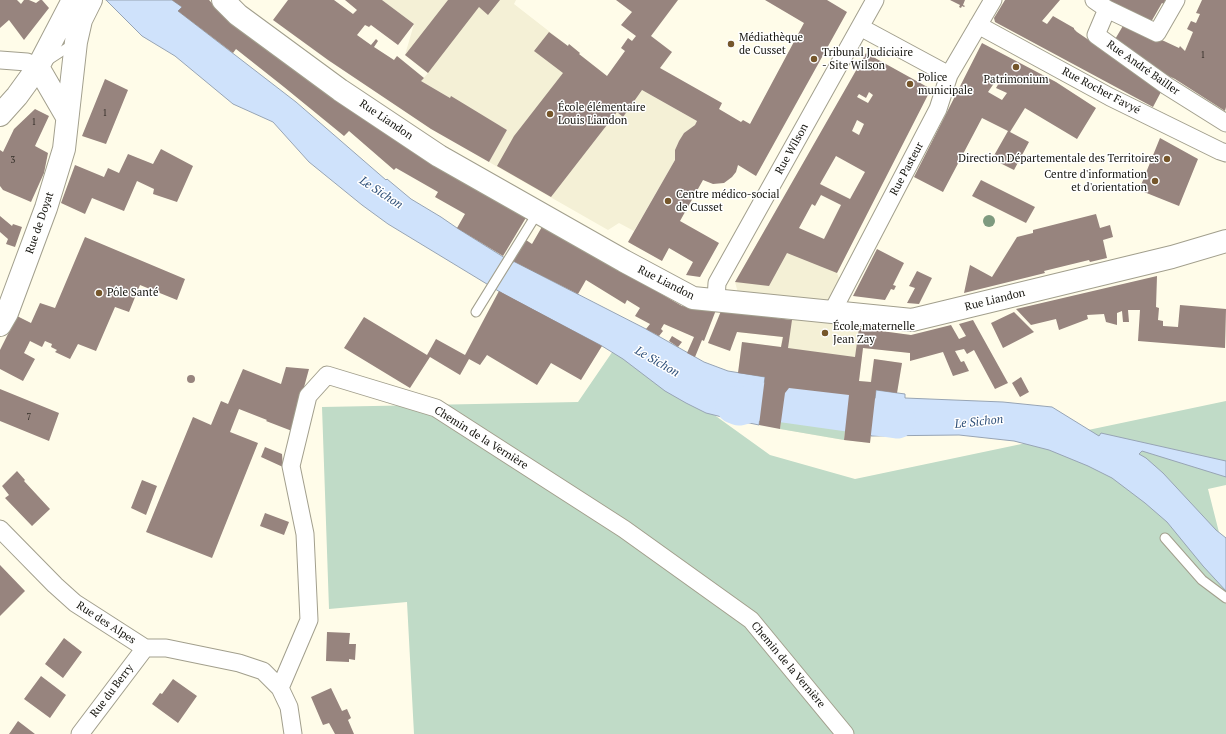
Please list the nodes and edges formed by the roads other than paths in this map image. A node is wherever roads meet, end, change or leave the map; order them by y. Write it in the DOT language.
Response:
graph roads {
  1 [pos="85,0"];
  2 [pos="223,0"];
  3 [pos="875,0"];
  4 [pos="993,0"];
  5 [pos="1176,0"];
  6 [pos="1101,5"];
  7 [pos="978,25"];
  8 [pos="860,27"];
  9 [pos="76,42"];
  10 [pos="0,60"];
  11 [pos="38,67"];
  12 [pos="949,75"];
  13 [pos="0,115"];
  14 [pos="67,117"];
  15 [pos="1226,123"];
  16 [pos="1226,153"];
  17 [pos="538,212"];
  18 [pos="1226,241"];
  19 [pos="716,300"];
  20 [pos="476,312"];
  21 [pos="832,312"];
  22 [pos="0,325"];
  23 [pos="0,529"];
  24 [pos="1165,538"];
  25 [pos="1226,598"];
  26 [pos="145,648"];
  27 [pos="280,688"];
  28 [pos="80,734"];
  29 [pos="293,734"];
  30 [pos="845,734"];
  1 -- 9 [label="main road, Rue de Doyat"];
  1 -- 11 [label="main road"];
  2 -- 17 [label="main road, Rue Liandon"];
  3 -- 8 [label="street, Rue Wilson"];
  4 -- 7 [label="street, Rue Pasteur"];
  5 -- 6 [label="street"];
  6 -- 15 [label="street, Rue André Bailler"];
  7 -- 12 [label="street, Rue Pasteur"];
  7 -- 16 [label="street, Rue Rocher Favyé"];
  8 -- 12 [label="street"];
  8 -- 19 [label="street, Rue Wilson"];
  9 -- 11 [label="lane"];
  9 -- 14 [label="main road, Rue de Doyat"];
  10 -- 11 [label="street"];
  11 -- 13 [label="main road"];
  11 -- 14 [label="main road"];
  12 -- 21 [label="street, Rue Pasteur"];
  14 -- 22 [label="main road, Rue de Doyat"];
  17 -- 19 [label="main road, Rue Liandon"];
  17 -- 20 [label="lane"];
  18 -- 21 [label="main road, Rue Liandon"];
  19 -- 21 [label="main road, Rue Liandon"];
  23 -- 26 [label="street, Rue des Alpes"];
  24 -- 25 [label="lane"];
  26 -- 27 [label="street, Rue des Alpes"];
  26 -- 28 [label="street, Rue du Berry"];
  27 -- 29 [label="street, Rue des Alpes"];
  27 -- 30 [label="street, Chemin de la Vernière"];
}
